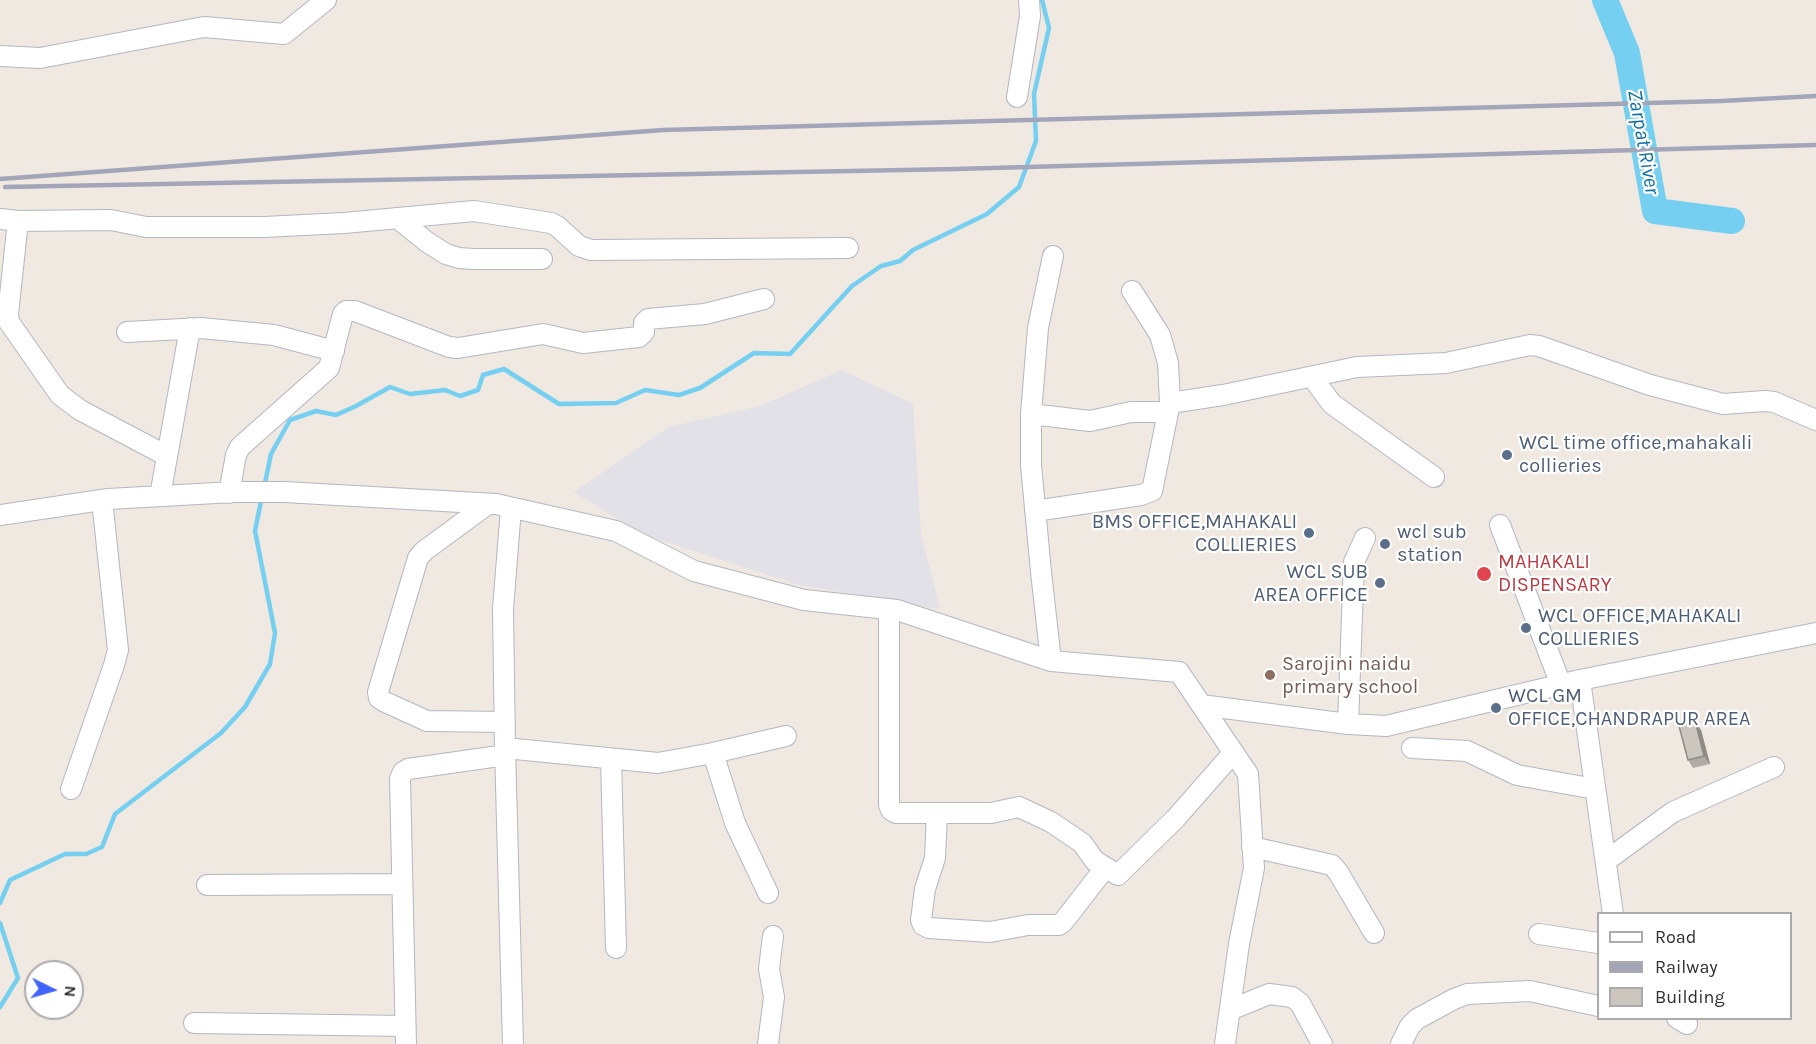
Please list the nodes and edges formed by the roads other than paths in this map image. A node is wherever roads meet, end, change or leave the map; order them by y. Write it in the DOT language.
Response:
graph roads {
  1 [pos="326,0"];
  2 [pos="1029,0"];
  3 [pos="0,56"];
  4 [pos="1017,96"];
  5 [pos="398,218"];
  6 [pos="9,220"];
  7 [pos="848,248"];
  8 [pos="1053,256"];
  9 [pos="542,259"];
  10 [pos="1132,291"];
  11 [pos="764,299"];
  12 [pos="190,328"];
  13 [pos="127,332"];
  14 [pos="334,351"];
  15 [pos="1312,377"];
  16 [pos="1169,407"];
  17 [pos="1030,414"];
  18 [pos="1816,420"];
  19 [pos="167,456"];
  20 [pos="1434,477"];
  21 [pos="232,492"];
  22 [pos="160,496"];
  23 [pos="102,500"];
  24 [pos="488,504"];
  25 [pos="511,508"];
  26 [pos="1035,510"];
  27 [pos="0,515"];
  28 [pos="1500,525"];
  29 [pos="1365,538"];
  30 [pos="889,609"];
  31 [pos="1816,633"];
  32 [pos="1051,661"];
  33 [pos="1580,680"];
  34 [pos="1561,685"];
  35 [pos="1200,705"];
  36 [pos="505,722"];
  37 [pos="1348,724"];
  38 [pos="786,736"];
  39 [pos="1412,748"];
  40 [pos="506,751"];
  41 [pos="713,753"];
  42 [pos="1233,753"];
  43 [pos="611,759"];
  44 [pos="1774,767"];
  45 [pos="71,789"];
  46 [pos="1595,789"];
  47 [pos="937,813"];
  48 [pos="1252,847"];
  49 [pos="1607,860"];
  50 [pos="1105,868"];
  51 [pos="402,884"];
  52 [pos="207,885"];
  53 [pos="768,893"];
  54 [pos="1613,912"];
  55 [pos="1374,933"];
  56 [pos="1539,934"];
  57 [pos="773,936"];
  58 [pos="1597,943"];
  59 [pos="615,948"];
  60 [pos="1597,1006"];
  61 [pos="1230,1010"];
  62 [pos="194,1023"];
  63 [pos="406,1035"];
  64 [pos="513,1044"];
  65 [pos="768,1044"];
  66 [pos="1225,1044"];
  67 [pos="1322,1044"];
  68 [pos="1401,1044"];
  1 -- 3 [label="street"];
  2 -- 4 [label="street"];
  5 -- 6 [label="street"];
  5 -- 7 [label="street"];
  5 -- 9 [label="street"];
  6 -- 19 [label="street"];
  8 -- 17 [label="street"];
  10 -- 16 [label="street"];
  11 -- 14 [label="street"];
  12 -- 13 [label="street"];
  12 -- 14 [label="street"];
  12 -- 19 [label="street"];
  14 -- 21 [label="street"];
  15 -- 16 [label="street"];
  15 -- 18 [label="street"];
  15 -- 20 [label="street"];
  16 -- 17 [label="street"];
  16 -- 26 [label="street"];
  17 -- 26 [label="street"];
  19 -- 22 [label="street"];
  21 -- 22 [label="street"];
  21 -- 24 [label="street"];
  22 -- 23 [label="street"];
  23 -- 27 [label="street"];
  23 -- 45 [label="street"];
  24 -- 25 [label="street"];
  24 -- 36 [label="street"];
  25 -- 30 [label="street"];
  25 -- 36 [label="street"];
  26 -- 32 [label="street"];
  28 -- 34 [label="street"];
  29 -- 37 [label="street"];
  30 -- 32 [label="street"];
  30 -- 47 [label="street"];
  31 -- 33 [label="street"];
  32 -- 35 [label="street"];
  33 -- 34 [label="street"];
  33 -- 46 [label="street"];
  34 -- 37 [label="street"];
  35 -- 37 [label="street"];
  35 -- 42 [label="street"];
  36 -- 40 [label="street"];
  38 -- 41 [label="street"];
  39 -- 46 [label="street"];
  40 -- 43 [label="street"];
  40 -- 51 [label="street"];
  40 -- 64 [label="street"];
  41 -- 43 [label="street"];
  41 -- 53 [label="street"];
  42 -- 48 [label="street"];
  42 -- 50 [label="street"];
  43 -- 59 [label="street"];
  44 -- 49 [label="street"];
  46 -- 49 [label="street"];
  47 -- 50 [label="street"];
  47 -- 50 [label="street"];
  48 -- 55 [label="street"];
  48 -- 61 [label="street"];
  49 -- 54 [label="street"];
  51 -- 52 [label="street"];
  51 -- 63 [label="street"];
  56 -- 58 [label="street"];
  57 -- 65 [label="street"];
  60 -- 68 [label="street"];
  61 -- 66 [label="street"];
  61 -- 67 [label="street"];
  62 -- 63 [label="street"];
}
